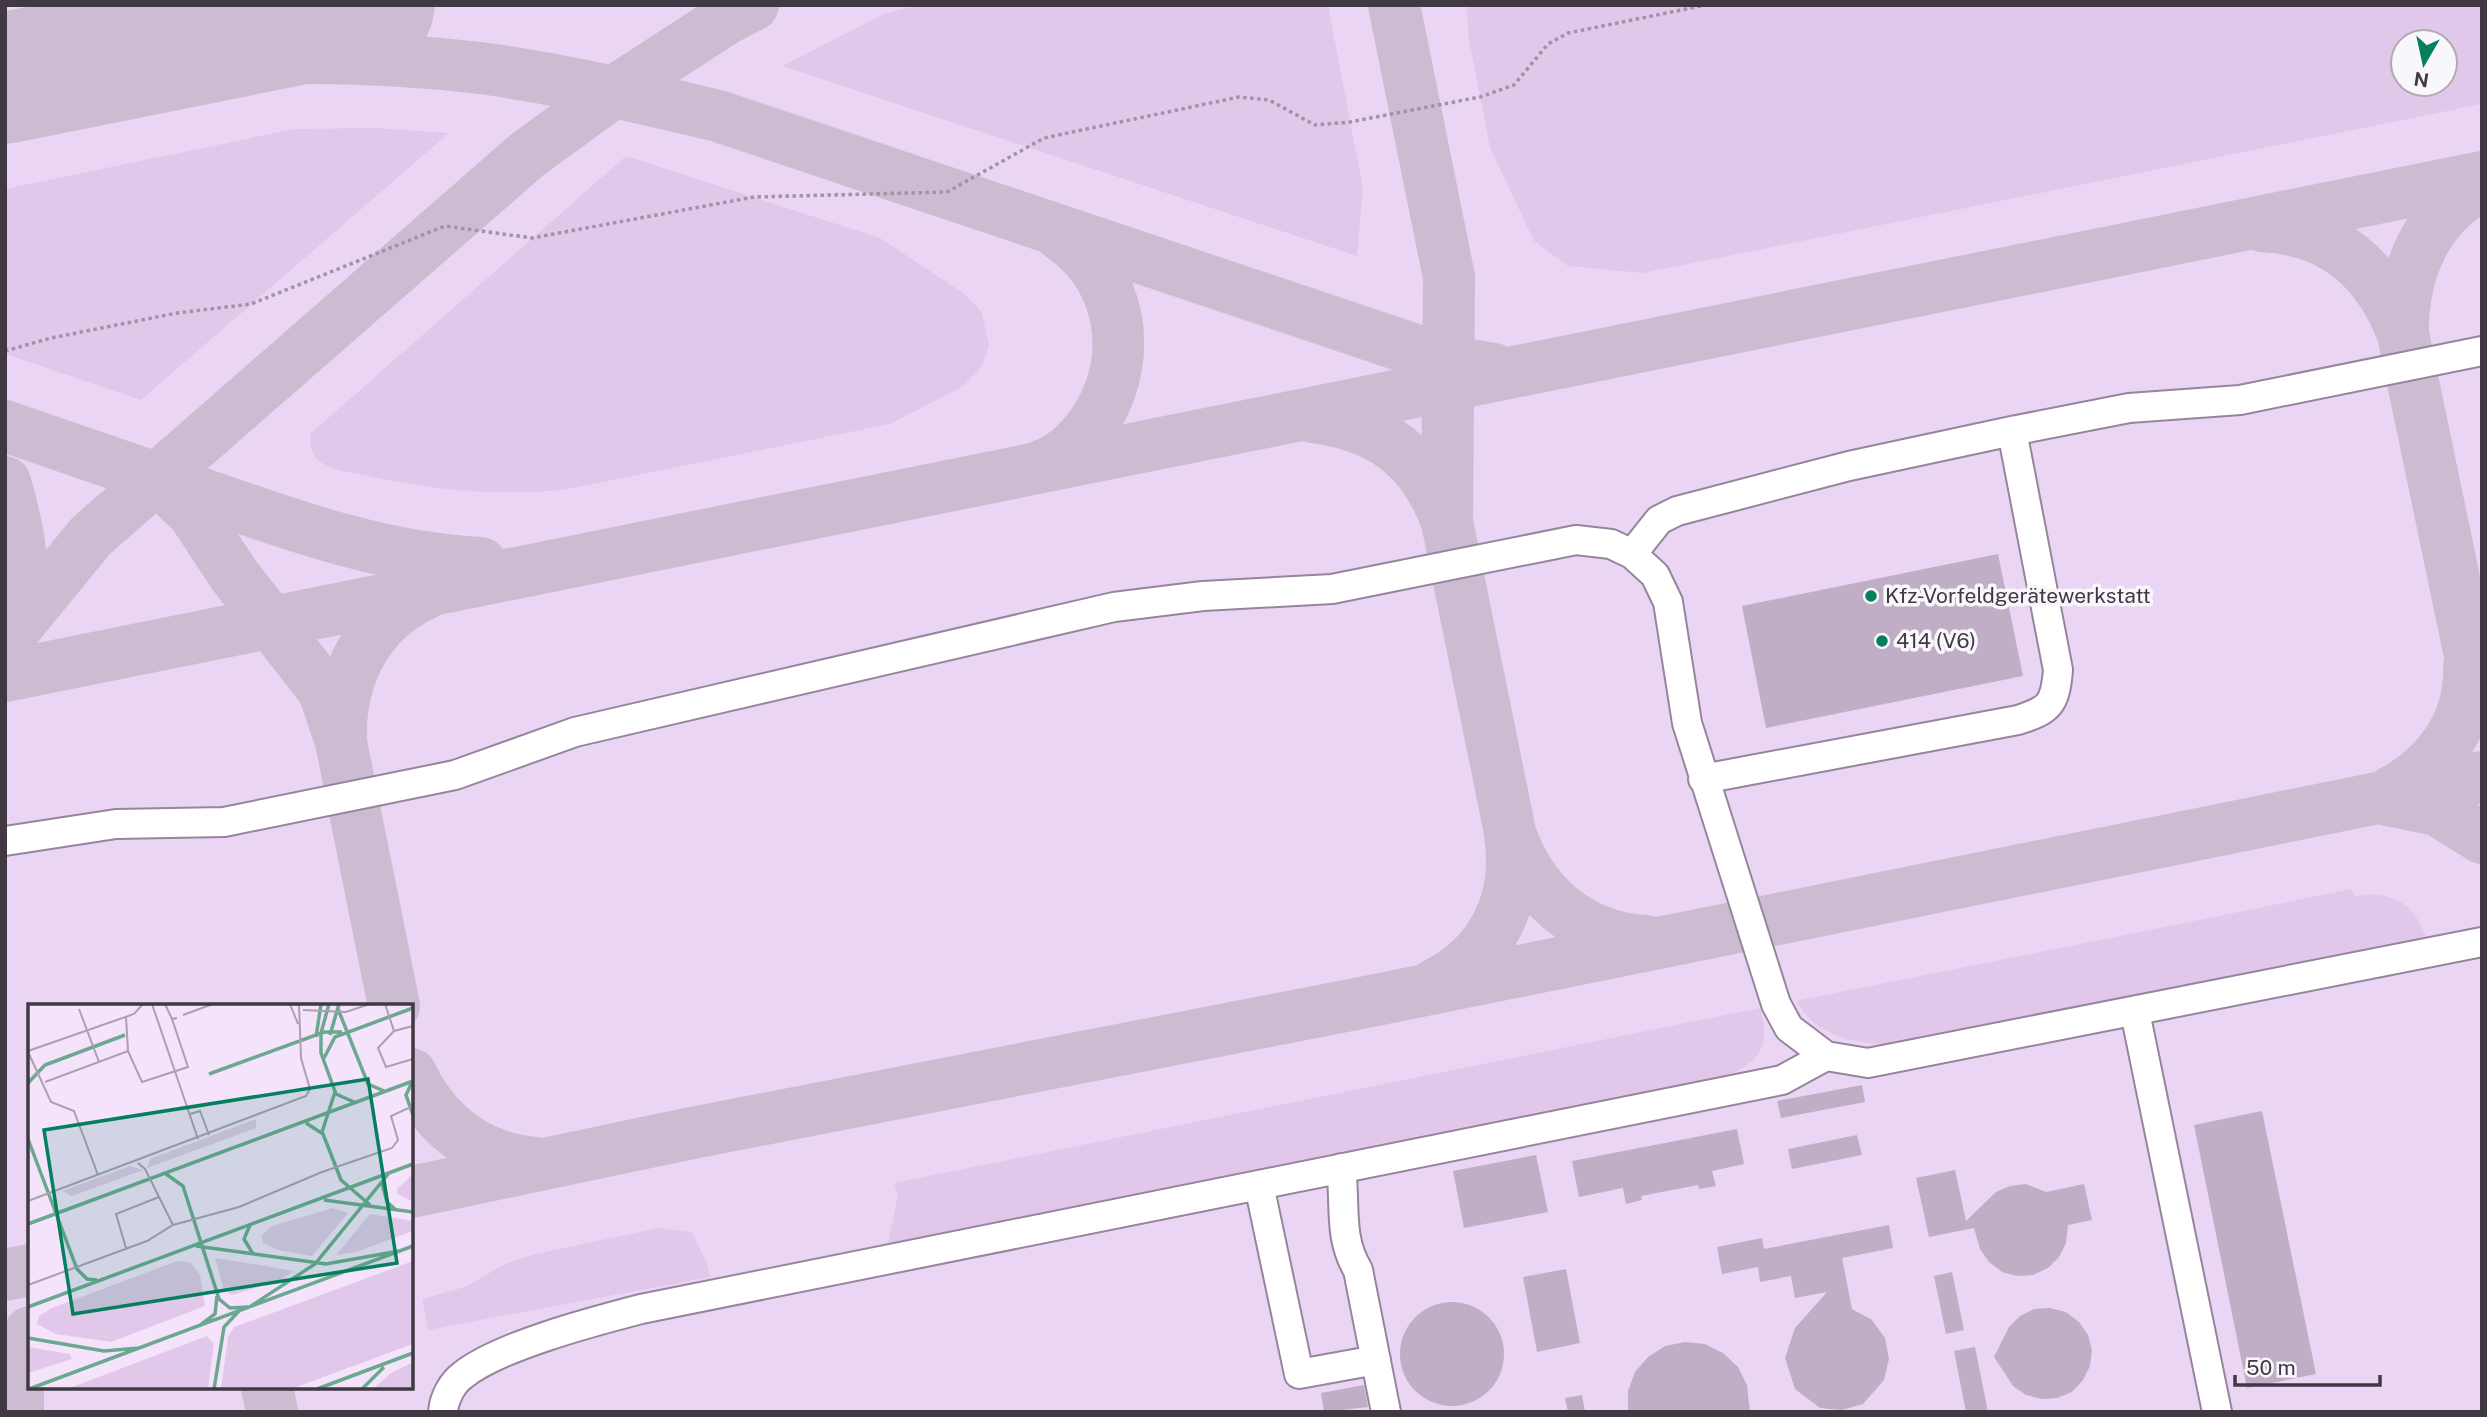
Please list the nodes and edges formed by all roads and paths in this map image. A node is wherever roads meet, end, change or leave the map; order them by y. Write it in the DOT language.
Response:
graph roads {
  1 [pos="1706,5"];
  2 [pos="5,351"];
  3 [pos="2482,351"];
  4 [pos="2012,431"];
  5 [pos="1632,554"];
  6 [pos="1703,779"];
  7 [pos="5,841"];
  8 [pos="2482,942"];
  9 [pos="2135,1012"];
  10 [pos="1826,1056"];
  11 [pos="1341,1168"];
  12 [pos="1259,1185"];
  13 [pos="1376,1360"];
  14 [pos="443,1412"];
  15 [pos="1386,1412"];
  16 [pos="2217,1412"];
  1 -- 2 [label="path"];
  3 -- 4 [label="lane"];
  4 -- 5 [label="lane"];
  4 -- 6 [label="lane"];
  5 -- 6 [label="lane"];
  5 -- 7 [label="lane"];
  6 -- 10 [label="lane"];
  8 -- 9 [label="lane"];
  9 -- 10 [label="lane"];
  9 -- 16 [label="lane"];
  10 -- 11 [label="lane"];
  11 -- 12 [label="lane"];
  11 -- 13 [label="lane"];
  12 -- 13 [label="lane"];
  12 -- 14 [label="lane"];
  13 -- 15 [label="lane"];
}
